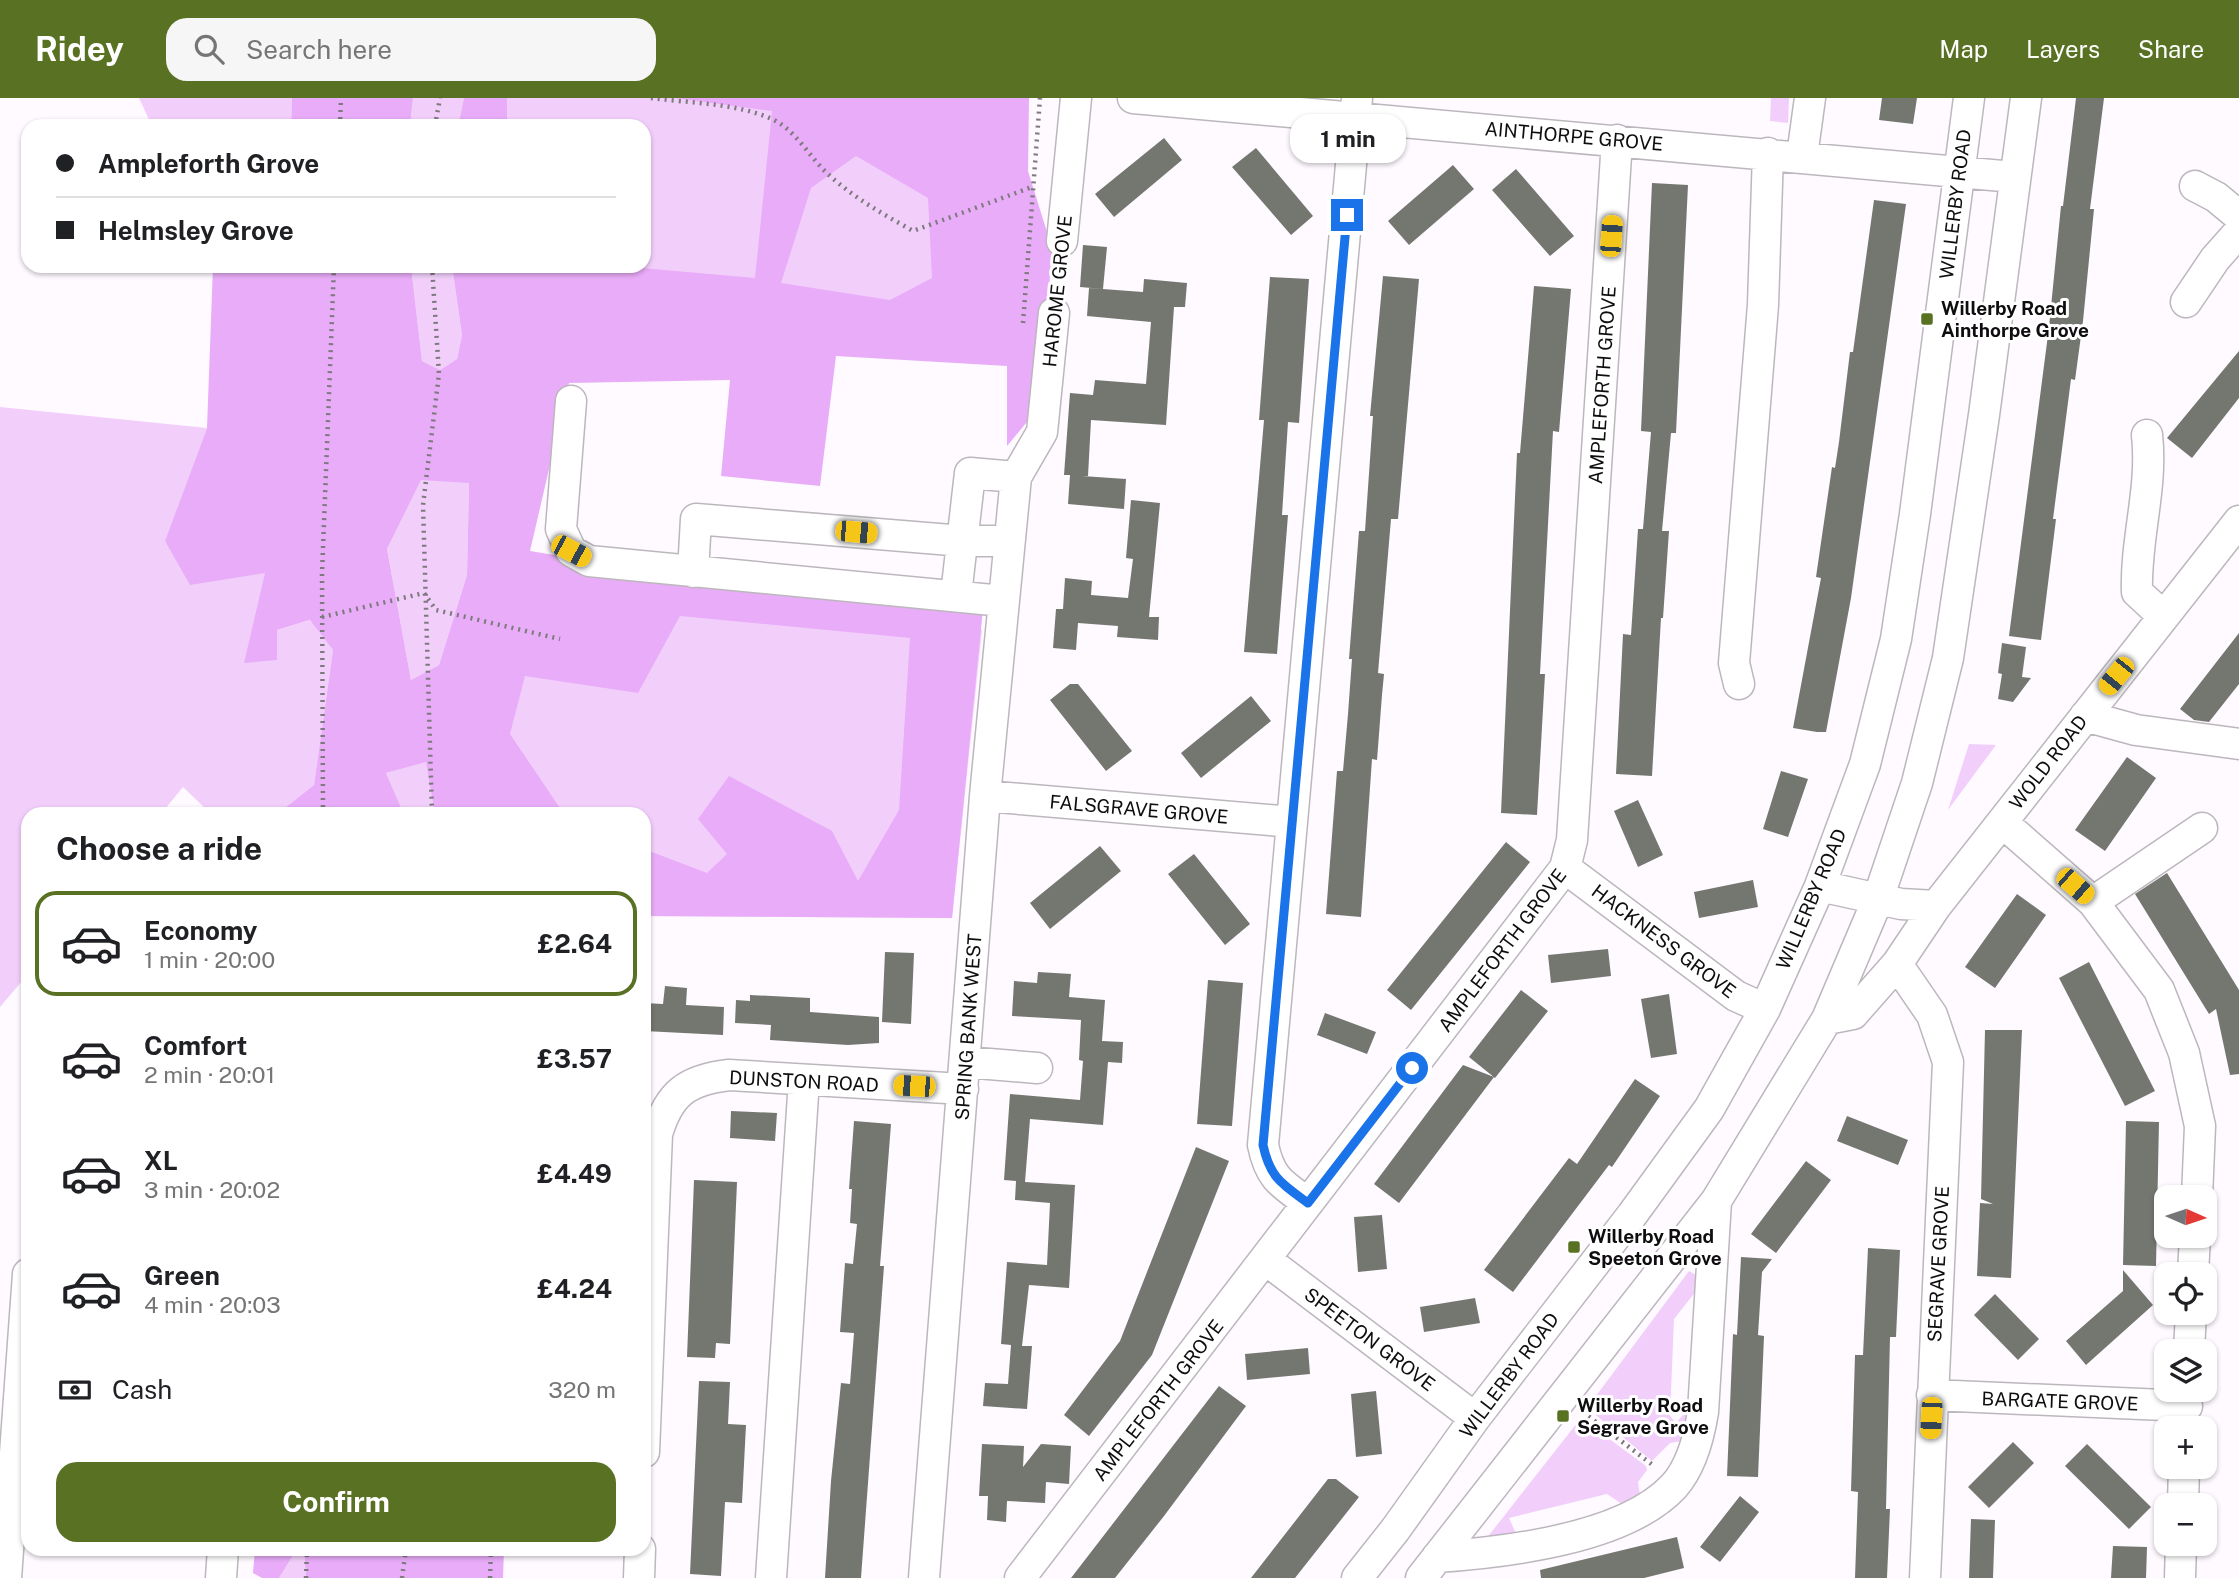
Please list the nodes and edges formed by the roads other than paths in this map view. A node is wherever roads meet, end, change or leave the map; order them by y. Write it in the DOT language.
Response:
graph roads {
  1 [pos="1076,98"];
  2 [pos="1133,98"];
  3 [pos="1810,98"];
  4 [pos="1969,98"];
  5 [pos="2026,98"];
  6 [pos="1356,107"];
  7 [pos="1618,140"];
  8 [pos="1768,153"];
  9 [pos="1802,156"];
  10 [pos="1959,170"];
  11 [pos="2014,177"];
  12 [pos="2194,186"];
  13 [pos="2239,216"];
  14 [pos="2239,232"];
  15 [pos="1062,240"];
  16 [pos="2186,302"];
  17 [pos="1054,313"];
  18 [pos="571,401"];
  19 [pos="2147,435"];
  20 [pos="1016,477"];
  21 [pos="2239,521"];
  22 [pos="963,541"];
  23 [pos="1009,541"];
  24 [pos="693,572"];
  25 [pos="956,596"];
  26 [pos="1003,601"];
  27 [pos="2163,617"];
  28 [pos="1739,684"];
  29 [pos="2085,716"];
  30 [pos="2239,744"];
  31 [pos="985,796"];
  32 [pos="1292,822"];
  33 [pos="2002,822"];
  34 [pos="2202,828"];
  35 [pos="1565,868"];
  36 [pos="1820,886"];
  37 [pos="1878,899"];
  38 [pos="2093,902"];
  39 [pos="1936,906"];
  40 [pos="1896,964"];
  41 [pos="1765,1009"];
  42 [pos="1826,1019"];
  43 [pos="1037,1068"];
  44 [pos="964,1076"];
  45 [pos="804,1080"];
  46 [pos="2198,1185"];
  47 [pos="1716,1201"];
  48 [pos="1308,1203"];
  49 [pos="1266,1260"];
  50 [pos="651,1281"];
  51 [pos="21,1382"];
  52 [pos="1932,1395"];
  53 [pos="2187,1408"];
  54 [pos="1475,1418"];
  55 [pos="223,1556"];
  56 [pos="640,1556"];
  57 [pos="2181,1556"];
  58 [pos="1429,1568"];
  59 [pos="6,1578"];
  60 [pos="221,1578"];
  61 [pos="639,1578"];
  62 [pos="771,1578"];
  63 [pos="924,1578"];
  64 [pos="1020,1578"];
  65 [pos="1357,1578"];
  66 [pos="1925,1578"];
  67 [pos="2180,1578"];
  1 -- 15 [label="street, HAROME GROVE"];
  2 -- 6 [label="street, AINTHORPE GROVE"];
  3 -- 9 [label="street"];
  4 -- 10 [label="street, WILLERBY ROAD"];
  5 -- 11 [label="street"];
  6 -- 7 [label="street, AINTHORPE GROVE"];
  6 -- 32 [label="street"];
  7 -- 8 [label="street, AINTHORPE GROVE"];
  7 -- 35 [label="street, AMPLEFORTH GROVE"];
  8 -- 9 [label="street, AINTHORPE GROVE"];
  8 -- 28 [label="street"];
  9 -- 10 [label="street, AINTHORPE GROVE"];
  10 -- 11 [label="street, AINTHORPE GROVE"];
  10 -- 36 [label="street, WILLERBY ROAD"];
  11 -- 37 [label="street"];
  12 -- 13 [label="street"];
  14 -- 16 [label="street"];
  17 -- 20 [label="street, HAROME GROVE"];
  18 -- 24 [label="street"];
  19 -- 27 [label="street"];
  20 -- 22 [label="street"];
  20 -- 23 [label="street, SPRING BANK WEST"];
  21 -- 27 [label="street, WOLD ROAD"];
  22 -- 23 [label="street"];
  22 -- 24 [label="street"];
  22 -- 25 [label="street"];
  23 -- 26 [label="street, SPRING BANK WEST"];
  24 -- 25 [label="street"];
  25 -- 26 [label="street"];
  26 -- 31 [label="street, SPRING BANK WEST"];
  27 -- 29 [label="street, WOLD ROAD"];
  29 -- 30 [label="street"];
  29 -- 33 [label="street, WOLD ROAD"];
  31 -- 32 [label="street, FALSGRAVE GROVE"];
  31 -- 44 [label="street, SPRING BANK WEST"];
  32 -- 48 [label="street"];
  33 -- 38 [label="street"];
  33 -- 39 [label="street, WOLD ROAD"];
  34 -- 38 [label="street"];
  35 -- 41 [label="street, HACKNESS GROVE"];
  35 -- 48 [label="street, AMPLEFORTH GROVE"];
  36 -- 37 [label="street"];
  36 -- 41 [label="street, WILLERBY ROAD"];
  37 -- 39 [label="street"];
  37 -- 42 [label="street"];
  38 -- 46 [label="street"];
  39 -- 40 [label="street, WOLD ROAD"];
  40 -- 42 [label="street, WOLD ROAD"];
  40 -- 52 [label="street, SEGRAVE GROVE"];
  41 -- 54 [label="street, WILLERBY ROAD"];
  42 -- 47 [label="street"];
  43 -- 44 [label="street, DUNSTON ROAD"];
  44 -- 45 [label="street, DUNSTON ROAD"];
  44 -- 63 [label="street, SPRING BANK WEST"];
  45 -- 50 [label="street, DUNSTON ROAD"];
  45 -- 62 [label="street"];
  47 -- 58 [label="street"];
  47 -- 58 [label="street"];
  48 -- 49 [label="street, AMPLEFORTH GROVE"];
  49 -- 54 [label="street, SPEETON GROVE"];
  49 -- 64 [label="street, AMPLEFORTH GROVE"];
  51 -- 59 [label="street"];
  52 -- 53 [label="street, BARGATE GROVE"];
  52 -- 66 [label="street, SEGRAVE GROVE"];
  54 -- 65 [label="street, WILLERBY ROAD"];
  55 -- 60 [label="street"];
  56 -- 61 [label="street"];
  57 -- 67 [label="street"];
}
